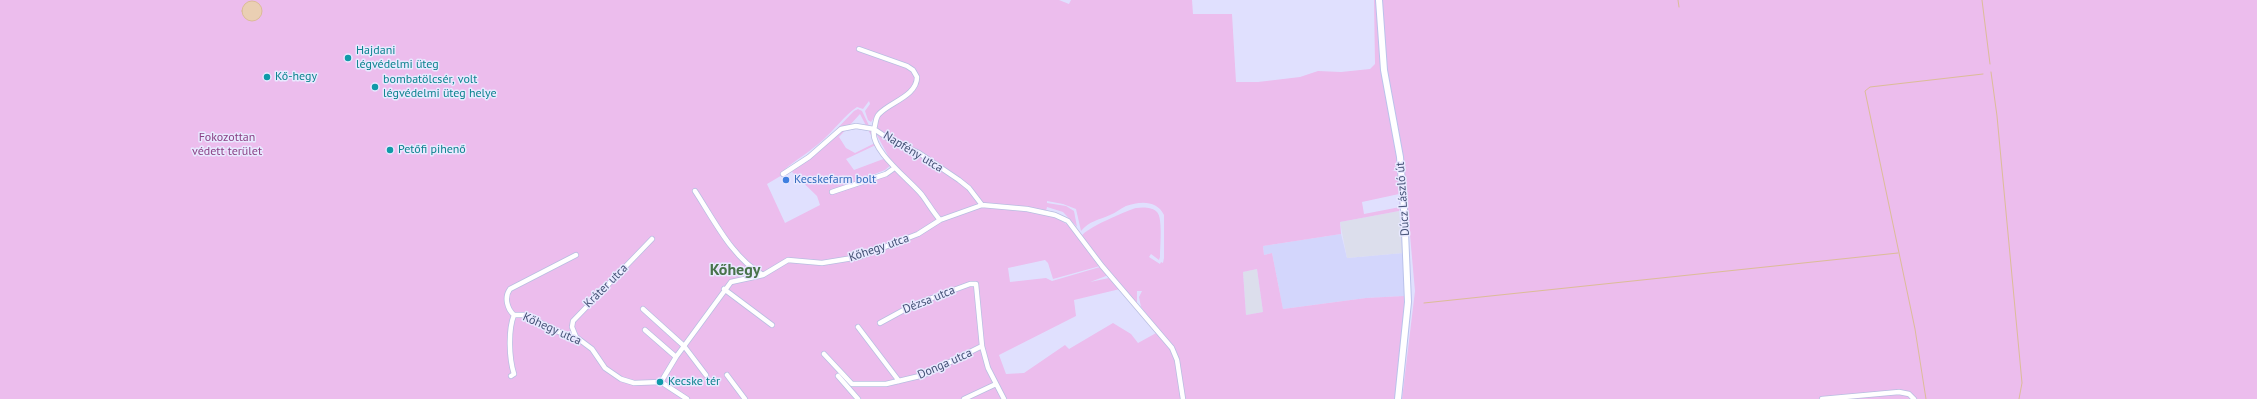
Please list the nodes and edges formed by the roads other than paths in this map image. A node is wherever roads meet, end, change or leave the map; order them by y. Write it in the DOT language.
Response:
graph roads {
  1 [pos="1379,0"];
  2 [pos="859,49"];
  3 [pos="874,128"];
  4 [pos="893,168"];
  5 [pos="783,174"];
  6 [pos="695,192"];
  7 [pos="832,192"];
  8 [pos="982,205"];
  9 [pos="940,220"];
  10 [pos="652,239"];
  11 [pos="576,255"];
  12 [pos="763,275"];
  13 [pos="724,289"];
  14 [pos="643,310"];
  15 [pos="514,315"];
  16 [pos="880,323"];
  17 [pos="772,325"];
  18 [pos="858,327"];
  19 [pos="645,330"];
  20 [pos="576,337"];
  21 [pos="684,346"];
  22 [pos="982,346"];
  23 [pos="824,354"];
  24 [pos="676,357"];
  25 [pos="706,375"];
  26 [pos="728,375"];
  27 [pos="511,376"];
  28 [pos="838,376"];
  29 [pos="844,380"];
  30 [pos="899,381"];
  31 [pos="661,382"];
  32 [pos="996,384"];
  33 [pos="687,399"];
  34 [pos="745,399"];
  35 [pos="858,399"];
  36 [pos="964,399"];
  37 [pos="1004,399"];
  38 [pos="1183,399"];
  39 [pos="1398,399"];
  40 [pos="1822,399"];
  41 [pos="1914,399"];
  1 -- 39 [label="street, Dúcz László út"];
  2 -- 3 [label="street, Napfény utca"];
  3 -- 4 [label="street"];
  3 -- 5 [label="street"];
  3 -- 8 [label="street, Napfény utca"];
  4 -- 7 [label="street"];
  4 -- 9 [label="street"];
  6 -- 12 [label="street"];
  8 -- 9 [label="street, Kőhegy utca"];
  8 -- 38 [label="street, Kőhegy utca"];
  9 -- 12 [label="street, Kőhegy utca"];
  10 -- 20 [label="street, Kráter utca"];
  11 -- 15 [label="street"];
  12 -- 13 [label="street, Kőhegy utca"];
  13 -- 17 [label="street"];
  13 -- 21 [label="street, Kőhegy utca"];
  14 -- 21 [label="street"];
  15 -- 20 [label="street, Kőhegy utca"];
  15 -- 27 [label="street, Kőhegy utca"];
  16 -- 22 [label="street, Dézsa utca"];
  18 -- 30 [label="street"];
  19 -- 24 [label="street"];
  20 -- 31 [label="street, Kőhegy utca"];
  21 -- 24 [label="street, Kőhegy utca"];
  21 -- 25 [label="street"];
  22 -- 30 [label="street, Donga utca"];
  22 -- 32 [label="street"];
  23 -- 29 [label="street"];
  24 -- 31 [label="street, Kőhegy utca"];
  26 -- 34 [label="street"];
  28 -- 29 [label="street"];
  29 -- 30 [label="street, Donga utca"];
  29 -- 35 [label="street"];
  31 -- 33 [label="street"];
  32 -- 36 [label="street"];
  32 -- 37 [label="street"];
  40 -- 41 [label="street"];
}
